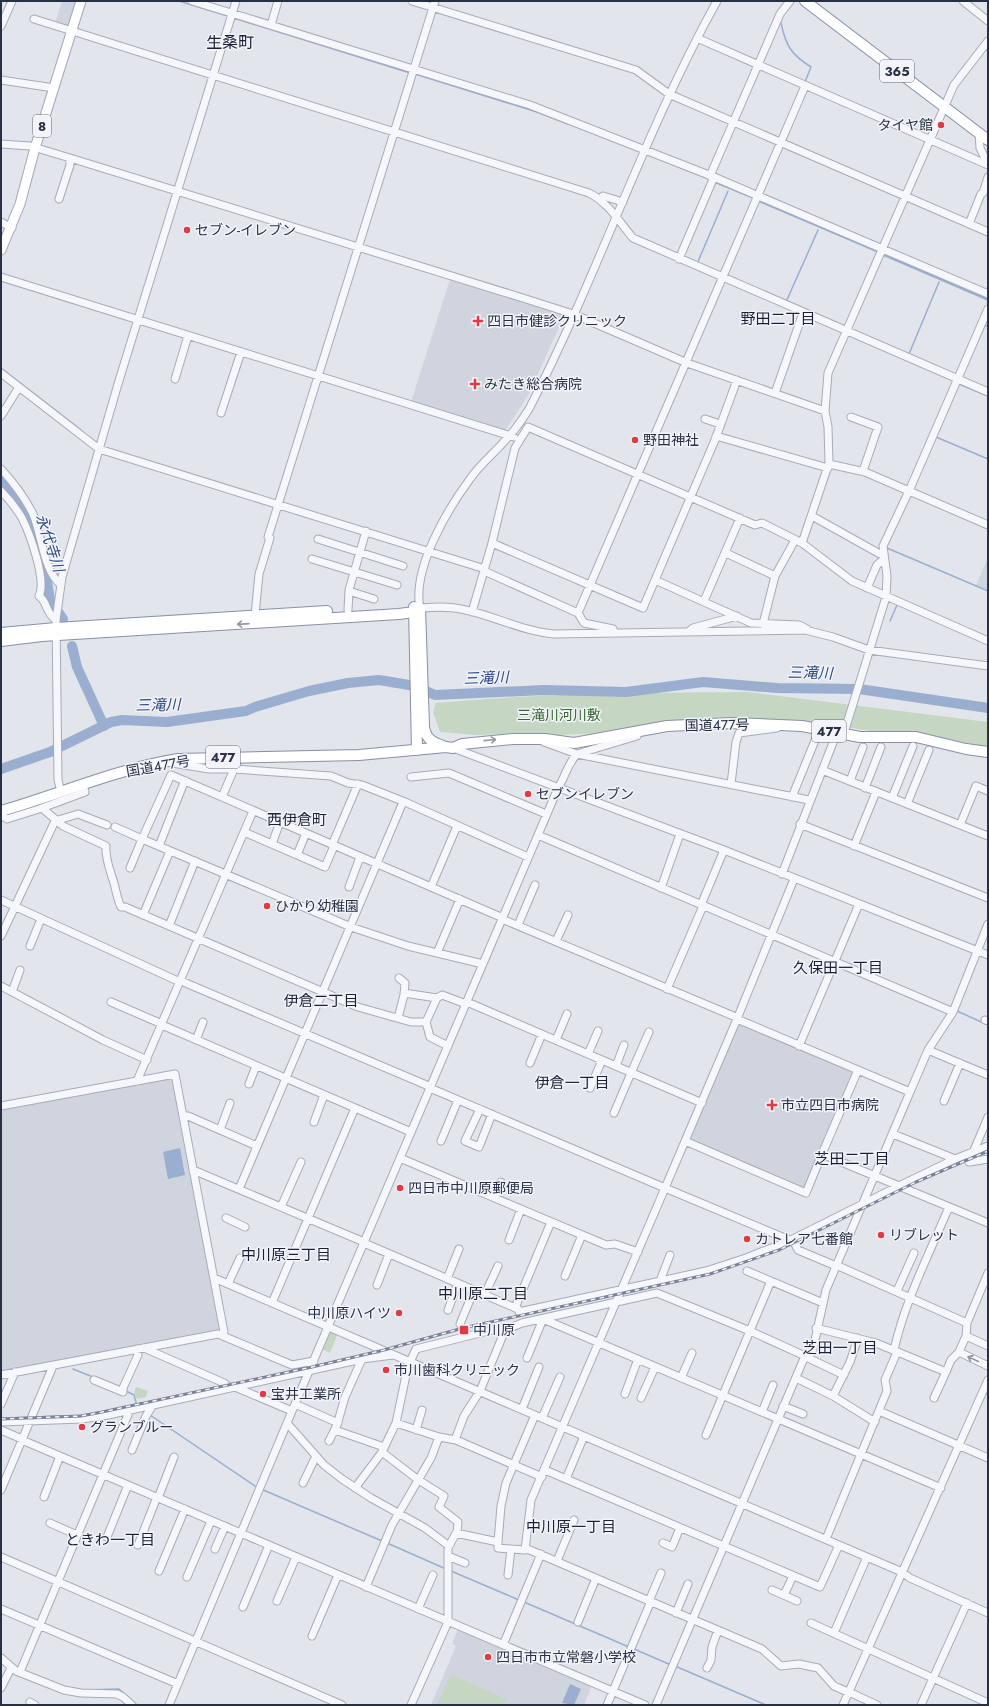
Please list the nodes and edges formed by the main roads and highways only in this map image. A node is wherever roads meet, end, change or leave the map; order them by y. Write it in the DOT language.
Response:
graph roads {
  1 [pos="81,1"];
  2 [pos="805,1"];
  3 [pos="988,140"];
  4 [pos="1,250"];
  5 [pos="417,607"];
  6 [pos="255,615"];
  7 [pos="316,618"];
  8 [pos="56,629"];
  9 [pos="417,630"];
  10 [pos="1,633"];
  11 [pos="1,641"];
  12 [pos="445,746"];
  13 [pos="417,747"];
  14 [pos="988,752"];
  15 [pos="1,811"];
  1 -- 4 [label="main road, 8"];
  2 -- 3 [label="highway, 365"];
  5 -- 6 [label="highway"];
  5 -- 7 [label="highway"];
  5 -- 9 [label="highway"];
  6 -- 7 [label="highway"];
  6 -- 8 [label="highway"];
  7 -- 8 [label="highway, one-way"];
  8 -- 10 [label="highway"];
  8 -- 11 [label="highway"];
  9 -- 12 [label="highway"];
  9 -- 13 [label="highway"];
  12 -- 13 [label="highway, 国道477号 / 477"];
  12 -- 14 [label="highway, 国道477号 / 477, one-way"];
  13 -- 15 [label="highway, 国道477号 / 477"];
}
